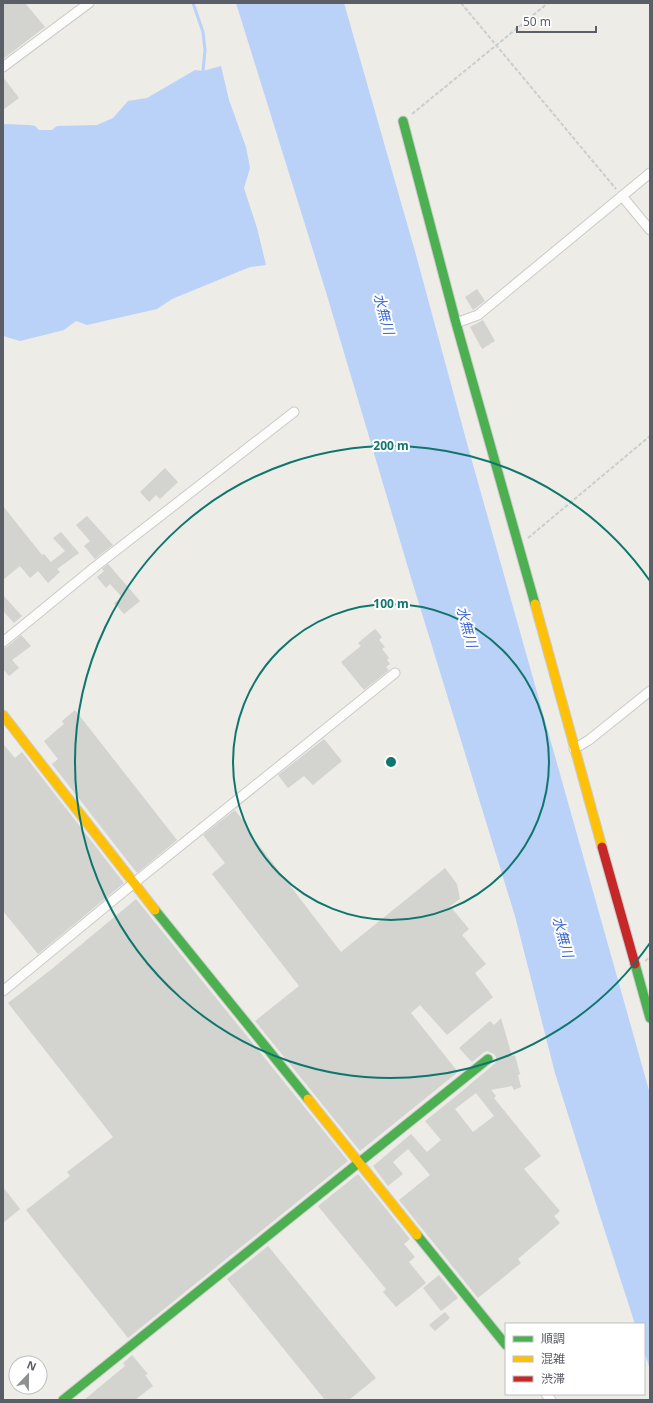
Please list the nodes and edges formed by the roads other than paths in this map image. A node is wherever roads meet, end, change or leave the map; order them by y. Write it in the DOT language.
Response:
graph roads {
  1 [pos="89,3"];
  2 [pos="3,67"];
  3 [pos="403,121"];
  4 [pos="650,173"];
  5 [pos="622,196"];
  6 [pos="650,230"];
  7 [pos="456,323"];
  8 [pos="294,412"];
  9 [pos="3,642"];
  10 [pos="395,673"];
  11 [pos="650,691"];
  12 [pos="3,715"];
  13 [pos="574,749"];
  14 [pos="134,883"];
  15 [pos="3,991"];
  16 [pos="650,1018"];
  17 [pos="488,1059"];
  18 [pos="359,1163"];
  19 [pos="505,1344"];
  20 [pos="64,1400"];
  1 -- 2 [label="street"];
  3 -- 7 [label="street"];
  4 -- 5 [label="street"];
  5 -- 6 [label="street"];
  5 -- 7 [label="street"];
  7 -- 13 [label="street"];
  8 -- 9 [label="street"];
  10 -- 14 [label="street"];
  11 -- 13 [label="street"];
  12 -- 14 [label="street"];
  13 -- 16 [label="street"];
  14 -- 15 [label="street"];
  14 -- 18 [label="street"];
  17 -- 18 [label="street"];
  18 -- 19 [label="street"];
  18 -- 20 [label="street"];
}
